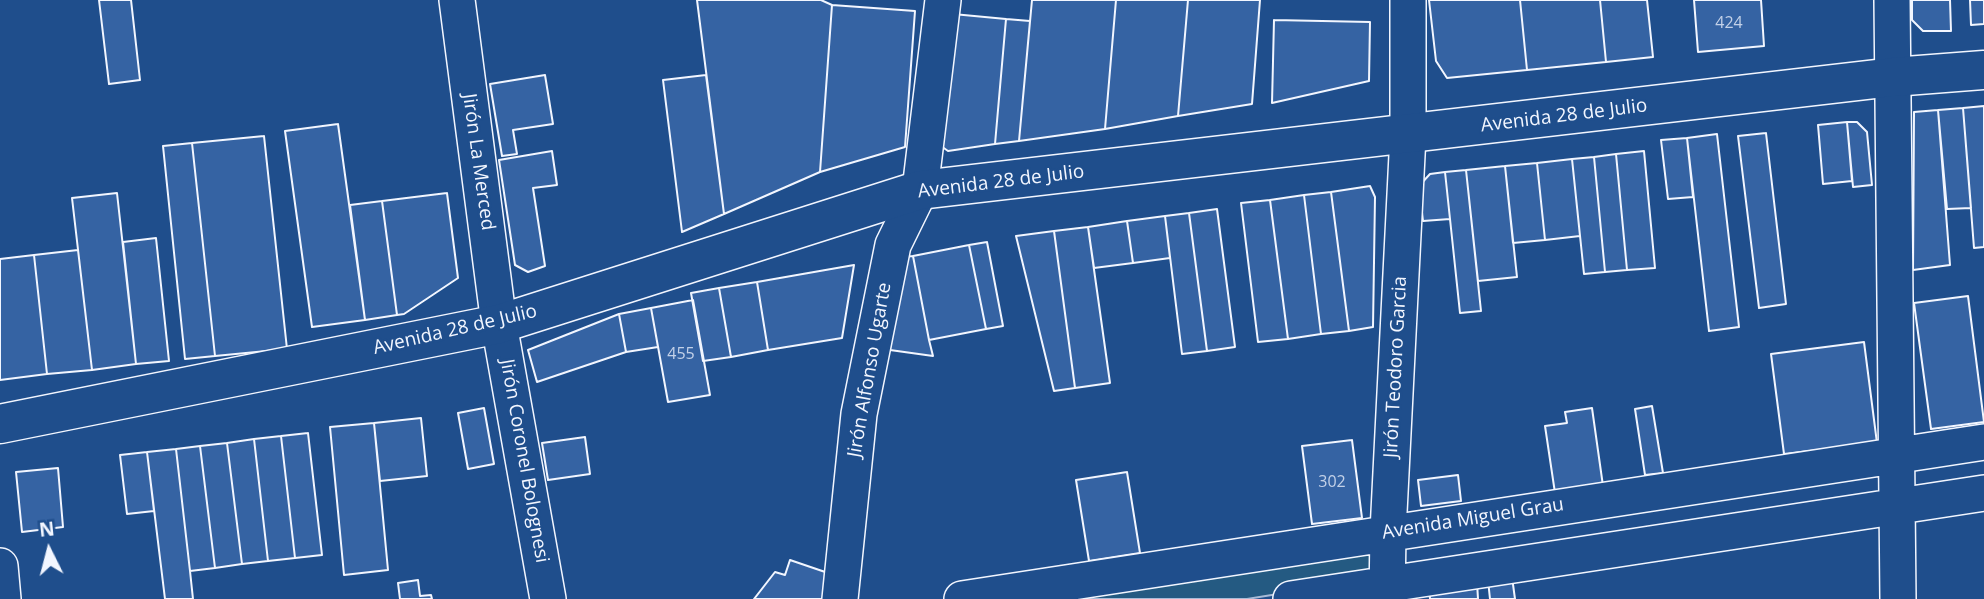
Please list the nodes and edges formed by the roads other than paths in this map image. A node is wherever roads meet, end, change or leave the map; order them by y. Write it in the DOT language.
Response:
graph roads {
  1 [pos="457,0"];
  2 [pos="943,0"];
  3 [pos="1408,0"];
  4 [pos="1892,0"];
  5 [pos="1984,70"];
  6 [pos="1893,77"];
  7 [pos="1408,135"];
  8 [pos="920,190"];
  9 [pos="499,324"];
  10 [pos="0,424"];
  11 [pos="1984,442"];
  12 [pos="1898,455"];
  13 [pos="1984,493"];
  14 [pos="1898,506"];
  15 [pos="1388,532"];
  16 [pos="0,566"];
  17 [pos="1387,592"];
  18 [pos="3,599"];
  19 [pos="548,599"];
  20 [pos="840,599"];
  21 [pos="962,599"];
  22 [pos="1291,599"];
  23 [pos="1898,599"];
  1 -- 9 [label="street, Jirón La Merced"];
  2 -- 8 [label="street, Jirón Alfonso Ugarte"];
  3 -- 7 [label="street, Jirón Teodoro Garcia"];
  4 -- 6 [label="street"];
  5 -- 6 [label="main road, Avenida 28 de Julio"];
  6 -- 7 [label="main road, Avenida 28 de Julio"];
  6 -- 12 [label="street"];
  7 -- 8 [label="main road, Avenida 28 de Julio"];
  7 -- 15 [label="street, Jirón Teodoro Garcia"];
  8 -- 9 [label="main road, Avenida 28 de Julio"];
  8 -- 20 [label="street, Jirón Alfonso Ugarte"];
  9 -- 10 [label="main road, Avenida 28 de Julio"];
  9 -- 19 [label="street, Jirón Coronel Bolognesi"];
  11 -- 12 [label="street, Avenida Miguel Grau"];
  12 -- 14 [label="street"];
  12 -- 15 [label="street, Avenida Miguel Grau"];
  13 -- 14 [label="street"];
  14 -- 17 [label="street"];
  14 -- 23 [label="street"];
  15 -- 17 [label="street, Jirón Teodoro Garcia"];
  15 -- 21 [label="street, Avenida Miguel Grau"];
  16 -- 18 [label="street"];
  17 -- 22 [label="street"];
}
